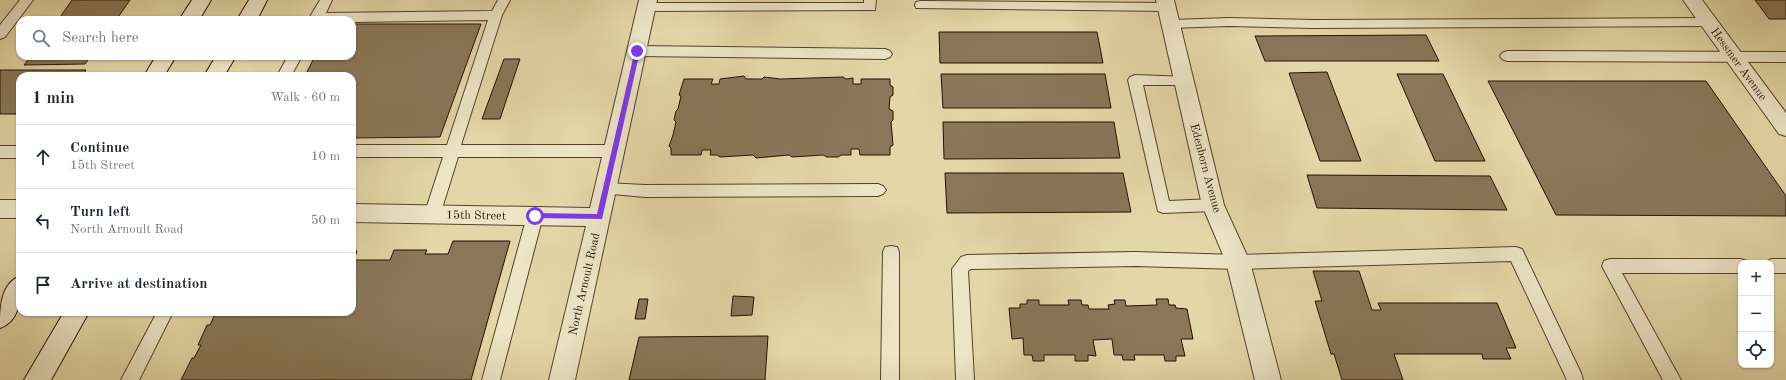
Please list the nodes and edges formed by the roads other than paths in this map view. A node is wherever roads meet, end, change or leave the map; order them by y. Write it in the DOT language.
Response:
graph roads {
  1 [pos="27,0"];
  2 [pos="202,0"];
  3 [pos="258,0"];
  4 [pos="326,0"];
  5 [pos="504,0"];
  6 [pos="870,0"];
  7 [pos="1692,0"];
  8 [pos="647,3"];
  9 [pos="921,5"];
  10 [pos="1167,10"];
  11 [pos="496,15"];
  12 [pos="192,16"];
  13 [pos="249,16"];
  14 [pos="318,16"];
  15 [pos="356,18"];
  16 [pos="1708,22"];
  17 [pos="0,34"];
  18 [pos="637,51"];
  19 [pos="885,54"];
  20 [pos="1507,56"];
  21 [pos="1733,57"];
  22 [pos="1786,57"];
  23 [pos="164,60"];
  24 [pos="224,60"];
  25 [pos="293,60"];
  26 [pos="156,72"];
  27 [pos="216,72"];
  28 [pos="286,72"];
  29 [pos="1184,80"];
  30 [pos="1786,128"];
  31 [pos="356,151"];
  32 [pos="452,151"];
  33 [pos="614,151"];
  34 [pos="0,152"];
  35 [pos="16,152"];
  36 [pos="606,189"];
  37 [pos="878,190"];
  38 [pos="1213,205"];
  39 [pos="0,208"];
  40 [pos="16,209"];
  41 [pos="356,213"];
  42 [pos="432,214"];
  43 [pos="535,216"];
  44 [pos="599,217"];
  45 [pos="891,252"];
  46 [pos="1238,262"];
  47 [pos="1738,266"];
  48 [pos="1774,266"];
  49 [pos="1786,266"];
  50 [pos="16,292"];
  51 [pos="75,316"];
  52 [pos="163,316"];
  53 [pos="0,318"];
  54 [pos="1575,378"];
  55 [pos="37,380"];
  56 [pos="130,380"];
  57 [pos="491,380"];
  58 [pos="562,380"];
  59 [pos="890,380"];
  60 [pos="965,380"];
  61 [pos="1268,380"];
  62 [pos="1672,380"];
  1 -- 17 [label="lane"];
  2 -- 12 [label="street"];
  3 -- 13 [label="street"];
  4 -- 14 [label="lane"];
  5 -- 11 [label="lane"];
  6 -- 8 [label="lane"];
  7 -- 16 [label="street, Hessmer Avenue"];
  8 -- 18 [label="street, North Arnoult Road"];
  9 -- 10 [label="lane"];
  10 -- 16 [label="lane"];
  10 -- 29 [label="street, Edenborn Avenue"];
  11 -- 15 [label="lane"];
  11 -- 32 [label="lane"];
  16 -- 21 [label="street, Hessmer Avenue"];
  18 -- 19 [label="lane"];
  18 -- 33 [label="street, North Arnoult Road"];
  20 -- 21 [label="lane"];
  21 -- 22 [label="lane"];
  21 -- 30 [label="street, Hessmer Avenue"];
  23 -- 26 [label="street"];
  24 -- 27 [label="street"];
  25 -- 28 [label="lane"];
  29 -- 38 [label="street, Edenborn Avenue"];
  29 -- 38 [label="lane"];
  31 -- 32 [label="lane"];
  32 -- 33 [label="lane"];
  32 -- 42 [label="lane"];
  33 -- 36 [label="street, North Arnoult Road"];
  34 -- 35 [label="lane"];
  36 -- 37 [label="lane"];
  36 -- 44 [label="street, North Arnoult Road"];
  38 -- 46 [label="street, Edenborn Avenue"];
  39 -- 40 [label="street"];
  41 -- 42 [label="street, 15th Street"];
  42 -- 43 [label="street, 15th Street"];
  43 -- 44 [label="street, 15th Street"];
  43 -- 57 [label="lane"];
  44 -- 58 [label="street, North Arnoult Road"];
  45 -- 59 [label="lane"];
  46 -- 54 [label="lane"];
  46 -- 60 [label="lane"];
  46 -- 61 [label="street, Edenborn Avenue"];
  47 -- 62 [label="lane"];
  48 -- 49 [label="lane"];
  50 -- 53 [label="street"];
  51 -- 55 [label="street"];
  52 -- 56 [label="lane"];
}
